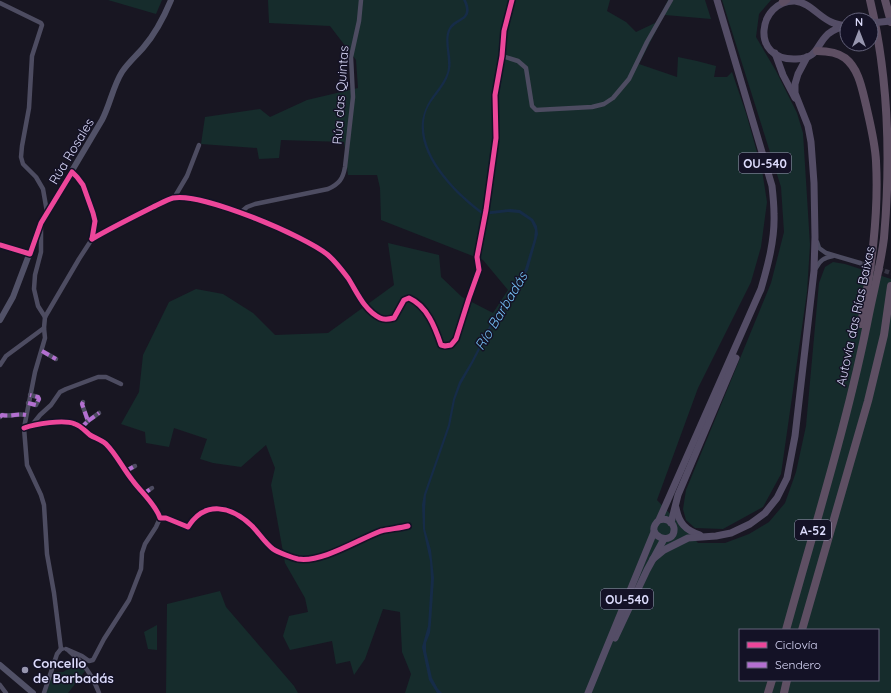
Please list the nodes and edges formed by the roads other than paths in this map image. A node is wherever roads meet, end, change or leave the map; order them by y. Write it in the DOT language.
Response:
graph roads {
  1 [pos="171,0"];
  2 [pos="361,0"];
  3 [pos="512,0"];
  4 [pos="671,0"];
  5 [pos="717,0"];
  6 [pos="870,0"];
  7 [pos="885,0"];
  8 [pos="784,1"];
  9 [pos="0,3"];
  10 [pos="891,21"];
  11 [pos="879,22"];
  12 [pos="839,24"];
  13 [pos="839,28"];
  14 [pos="817,51"];
  15 [pos="775,53"];
  16 [pos="502,56"];
  17 [pos="807,57"];
  18 [pos="800,107"];
  19 [pos="199,145"];
  20 [pos="72,172"];
  21 [pos="174,198"];
  22 [pos="47,212"];
  23 [pos="240,213"];
  24 [pos="41,223"];
  25 [pos="815,238"];
  26 [pos="92,239"];
  27 [pos="0,245"];
  28 [pos="30,254"];
  29 [pos="815,254"];
  30 [pos="825,255"];
  31 [pos="860,263"];
  32 [pos="814,271"];
  33 [pos="891,287"];
  34 [pos="45,317"];
  35 [pos="0,320"];
  36 [pos="745,327"];
  37 [pos="44,328"];
  38 [pos="42,351"];
  39 [pos="56,359"];
  40 [pos="0,365"];
  41 [pos="121,384"];
  42 [pos="30,395"];
  43 [pos="83,402"];
  44 [pos="28,404"];
  45 [pos="99,413"];
  46 [pos="26,415"];
  47 [pos="0,416"];
  48 [pos="88,421"];
  49 [pos="32,426"];
  50 [pos="24,428"];
  51 [pos="81,428"];
  52 [pos="837,447"];
  53 [pos="135,466"];
  54 [pos="126,471"];
  55 [pos="152,488"];
  56 [pos="143,494"];
  57 [pos="676,505"];
  58 [pos="160,518"];
  59 [pos="659,520"];
  60 [pos="672,524"];
  61 [pos="408,526"];
  62 [pos="654,532"];
  63 [pos="689,535"];
  64 [pos="666,538"];
  65 [pos="653,559"];
  66 [pos="786,629"];
  67 [pos="802,629"];
  68 [pos="63,649"];
  69 [pos="0,665"];
  70 [pos="600,666"];
  71 [pos="772,681"];
  72 [pos="788,681"];
  73 [pos="0,685"];
  74 [pos="6,693"];
  75 [pos="33,693"];
  76 [pos="44,693"];
  77 [pos="99,693"];
  78 [pos="588,693"];
  79 [pos="768,693"];
  80 [pos="784,693"];
  1 -- 20 [label="street, Rúa Rosales"];
  2 -- 23 [label="street, Rúa das Quintas"];
  3 -- 16 [label="street"];
  4 -- 16 [label="street"];
  5 -- 36 [label="main road, OU-540"];
  6 -- 52 [label="highway, Autovía das Rías Baixas / A-52"];
  7 -- 10 [label="highway"];
  8 -- 12 [label="main road"];
  8 -- 15 [label="main road"];
  9 -- 22 [label="street"];
  10 -- 11 [label="main road, bridge"];
  13 -- 14 [label="main road"];
  14 -- 17 [label="main road"];
  14 -- 52 [label="highway"];
  15 -- 17 [label="main road"];
  15 -- 18 [label="main road"];
  16 -- 23 [label="street"];
  17 -- 18 [label="main road"];
  18 -- 25 [label="main road"];
  19 -- 21 [label="street"];
  20 -- 22 [label="street, Rúa Rosales"];
  20 -- 26 [label="street"];
  21 -- 23 [label="street"];
  21 -- 26 [label="street"];
  22 -- 24 [label="street, Rúa Rosales"];
  24 -- 28 [label="street, Rúa Rosales"];
  24 -- 34 [label="street"];
  25 -- 29 [label="main road"];
  25 -- 30 [label="street"];
  26 -- 34 [label="street"];
  27 -- 28 [label="street"];
  28 -- 35 [label="street, Rúa Rosales"];
  29 -- 30 [label="street"];
  29 -- 32 [label="main road"];
  30 -- 31 [label="street"];
  30 -- 32 [label="street"];
  32 -- 63 [label="main road"];
  33 -- 67 [label="highway, A-52"];
  34 -- 37 [label="street"];
  36 -- 57 [label="main road"];
  36 -- 59 [label="main road, OU-540"];
  37 -- 38 [label="street"];
  37 -- 40 [label="street"];
  38 -- 39 [label="street"];
  38 -- 42 [label="street"];
  41 -- 49 [label="street"];
  42 -- 44 [label="street"];
  42 -- 44 [label="street"];
  43 -- 48 [label="street"];
  44 -- 46 [label="street"];
  45 -- 48 [label="street"];
  46 -- 47 [label="street"];
  46 -- 50 [label="street"];
  48 -- 51 [label="street"];
  49 -- 50 [label="street"];
  49 -- 51 [label="street"];
  50 -- 68 [label="street"];
  51 -- 54 [label="street"];
  52 -- 66 [label="highway, Autovía das Rías Baixas / A-52"];
  53 -- 54 [label="street"];
  54 -- 56 [label="street"];
  55 -- 56 [label="street"];
  56 -- 58 [label="street"];
  57 -- 60 [label="main road"];
  57 -- 63 [label="main road"];
  58 -- 61 [label="street"];
  58 -- 68 [label="street"];
  59 -- 60 [label="main road"];
  59 -- 62 [label="main road"];
  60 -- 63 [label="main road"];
  60 -- 64 [label="main road"];
  62 -- 64 [label="main road"];
  62 -- 70 [label="main road, OU-540"];
  63 -- 64 [label="main road"];
  63 -- 65 [label="main road"];
  64 -- 65 [label="main road"];
  65 -- 70 [label="main road"];
  68 -- 76 [label="street"];
  68 -- 77 [label="street"];
  69 -- 75 [label="street"];
  70 -- 78 [label="main road, OU-540"];
  71 -- 79 [label="highway"];
  72 -- 80 [label="highway"];
  73 -- 74 [label="street"];
}
